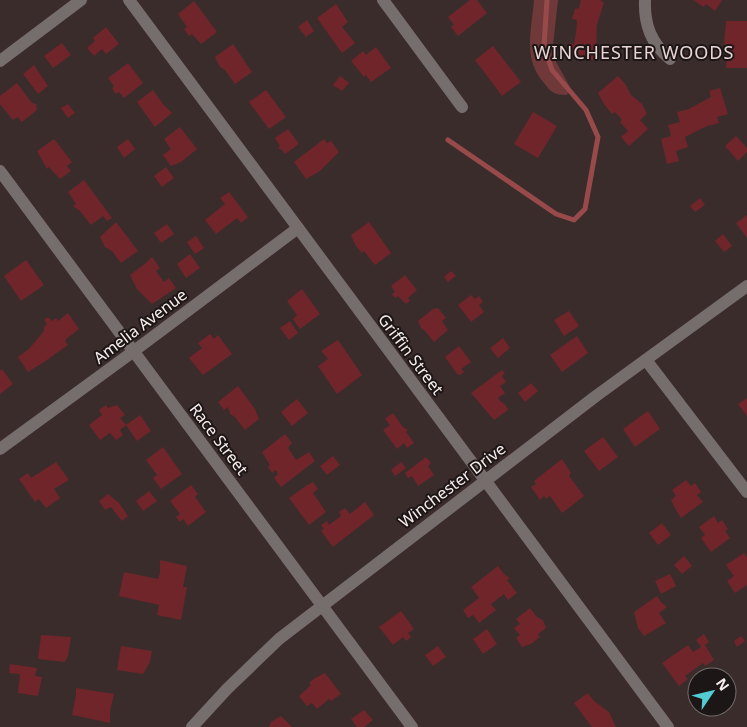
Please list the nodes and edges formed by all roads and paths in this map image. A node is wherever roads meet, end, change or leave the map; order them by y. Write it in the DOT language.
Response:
graph roads {
  1 [pos="82,0"];
  2 [pos="129,0"];
  3 [pos="383,0"];
  4 [pos="645,0"];
  5 [pos="670,59"];
  6 [pos="0,61"];
  7 [pos="462,107"];
  8 [pos="0,171"];
  9 [pos="298,228"];
  10 [pos="747,286"];
  11 [pos="134,351"];
  12 [pos="646,360"];
  13 [pos="0,449"];
  14 [pos="485,481"];
  15 [pos="747,492"];
  16 [pos="323,605"];
  17 [pos="192,727"];
  18 [pos="412,727"];
  19 [pos="668,727"];
  1 -- 6 [label="street"];
  2 -- 9 [label="street, Griffin Street"];
  3 -- 7 [label="street"];
  4 -- 5 [label="street"];
  8 -- 11 [label="street, Race Street"];
  9 -- 11 [label="street, Amelia Avenue"];
  9 -- 14 [label="street, Griffin Street"];
  10 -- 12 [label="street, Winchester Drive"];
  11 -- 13 [label="street, Amelia Avenue"];
  11 -- 16 [label="street, Race Street"];
  12 -- 14 [label="street, Winchester Drive"];
  12 -- 15 [label="street"];
  14 -- 16 [label="street, Winchester Drive"];
  14 -- 19 [label="street, Griffin Street"];
  16 -- 17 [label="street, Winchester Drive"];
  16 -- 18 [label="street, Race Street"];
}
